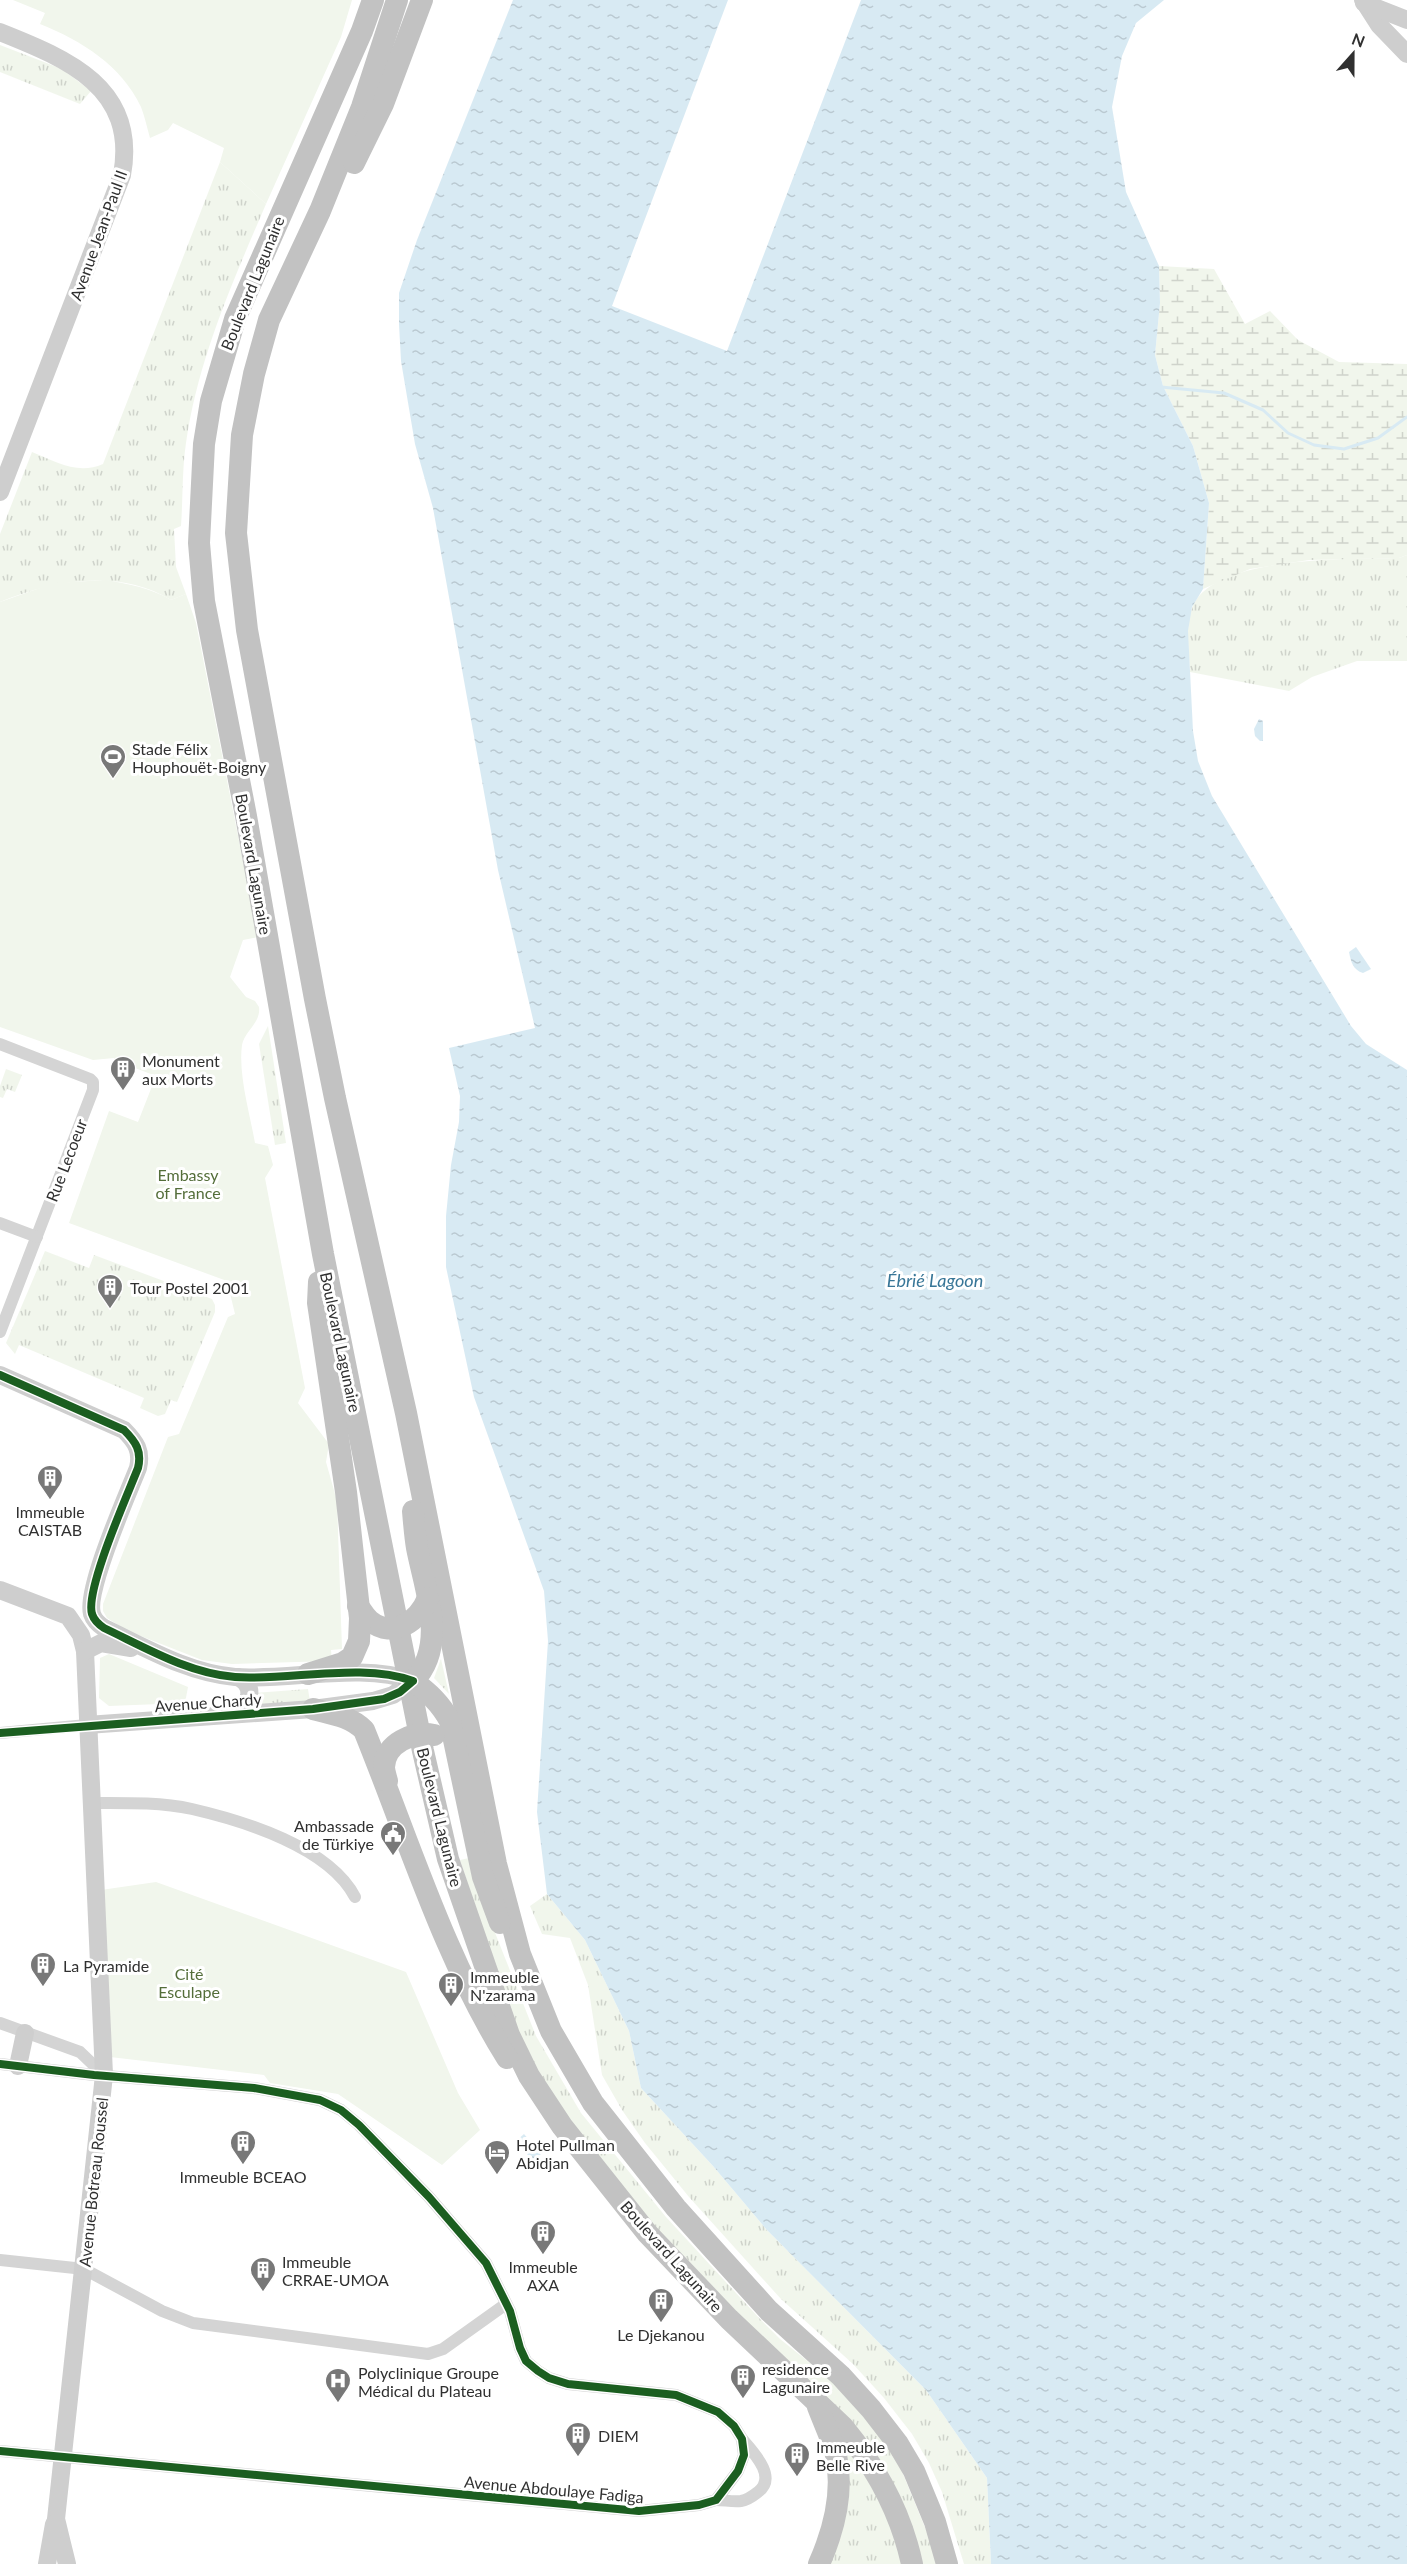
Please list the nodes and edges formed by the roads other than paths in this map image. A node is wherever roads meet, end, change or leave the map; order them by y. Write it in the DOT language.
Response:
graph roads {
  1 [pos="373,0"];
  2 [pos="397,0"];
  3 [pos="422,0"];
  4 [pos="1357,0"];
  5 [pos="1363,0"];
  6 [pos="1407,20"];
  7 [pos="0,32"];
  8 [pos="1407,54"];
  9 [pos="320,211"];
  10 [pos="0,492"];
  11 [pos="1,1048"];
  12 [pos="0,1223"];
  13 [pos="36,1237"];
  14 [pos="323,1254"];
  15 [pos="0,1332"];
  16 [pos="0,1375"];
  17 [pos="406,1413"];
  18 [pos="92,1589"];
  19 [pos="0,1590"];
  20 [pos="428,1598"];
  21 [pos="358,1606"];
  22 [pos="68,1616"];
  23 [pos="85,1651"];
  24 [pos="161,1656"];
  25 [pos="308,1674"];
  26 [pos="238,1677"];
  27 [pos="413,1682"];
  28 [pos="313,1708"];
  29 [pos="238,1713"];
  30 [pos="87,1725"];
  31 [pos="0,1733"];
  32 [pos="459,1758"];
  33 [pos="390,1796"];
  34 [pos="90,1803"];
  35 [pos="355,1897"];
  36 [pos="520,1954"];
  37 [pos="0,2023"];
  38 [pos="25,2033"];
  39 [pos="9,2065"];
  40 [pos="104,2075"];
  41 [pos="647,2233"];
  42 [pos="0,2260"];
  43 [pos="84,2269"];
  44 [pos="506,2304"];
  45 [pos="815,2400"];
  46 [pos="742,2439"];
  47 [pos="0,2451"];
  48 [pos="63,2457"];
  49 [pos="716,2500"];
  50 [pos="56,2519"];
  51 [pos="47,2564"];
  52 [pos="67,2564"];
  53 [pos="819,2564"];
  54 [pos="912,2564"];
  55 [pos="947,2564"];
  1 -- 14 [label="highway, Boulevard Lagunaire"];
  2 -- 9 [label="highway, Boulevard Lagunaire"];
  3 -- 9 [label="highway"];
  4 -- 6 [label="street"];
  5 -- 8 [label="street"];
  7 -- 10 [label="street, Avenue Jean-Paul II"];
  9 -- 17 [label="highway, Boulevard Lagunaire"];
  11 -- 13 [label="street, Rue Lecoeur"];
  12 -- 13 [label="street"];
  13 -- 15 [label="street, Rue Lecoeur"];
  14 -- 21 [label="highway"];
  14 -- 41 [label="highway, Boulevard Lagunaire"];
  16 -- 18 [label="street"];
  17 -- 20 [label="highway"];
  17 -- 36 [label="highway, Boulevard Lagunaire"];
  18 -- 22 [label="street"];
  18 -- 24 [label="street"];
  19 -- 22 [label="street"];
  20 -- 21 [label="highway"];
  20 -- 27 [label="highway"];
  21 -- 25 [label="highway"];
  22 -- 23 [label="street"];
  23 -- 24 [label="street"];
  23 -- 30 [label="street, Avenue Botreau Roussel"];
  24 -- 26 [label="street"];
  25 -- 26 [label="street"];
  25 -- 27 [label="street"];
  26 -- 29 [label="street"];
  27 -- 28 [label="street, Avenue Chardy"];
  27 -- 32 [label="highway"];
  28 -- 29 [label="street, Avenue Chardy"];
  28 -- 33 [label="highway"];
  29 -- 30 [label="street, Avenue Chardy"];
  30 -- 31 [label="street, Avenue Chardy"];
  30 -- 34 [label="street, Avenue Botreau Roussel"];
  32 -- 33 [label="highway"];
  32 -- 36 [label="highway"];
  33 -- 41 [label="highway"];
  34 -- 35 [label="street"];
  34 -- 40 [label="street, Avenue Botreau Roussel"];
  36 -- 55 [label="highway, Boulevard Lagunaire"];
  37 -- 38 [label="street"];
  38 -- 39 [label="street"];
  38 -- 40 [label="street"];
  39 -- 40 [label="street"];
  40 -- 43 [label="street, Avenue Botreau Roussel"];
  40 -- 44 [label="street"];
  41 -- 45 [label="highway, Boulevard Lagunaire"];
  42 -- 43 [label="street"];
  43 -- 44 [label="street"];
  43 -- 48 [label="street, Avenue Botreau Roussel"];
  44 -- 46 [label="street"];
  45 -- 53 [label="highway"];
  45 -- 54 [label="highway, Boulevard Lagunaire"];
  46 -- 49 [label="street"];
  46 -- 49 [label="street, Avenue Abdoulaye Fadiga"];
  47 -- 48 [label="street, Avenue Abdoulaye Fadiga"];
  48 -- 49 [label="street, Avenue Abdoulaye Fadiga"];
  48 -- 50 [label="street, Avenue Botreau Roussel"];
  50 -- 51 [label="street"];
  50 -- 52 [label="street, Avenue Botreau Roussel"];
}
